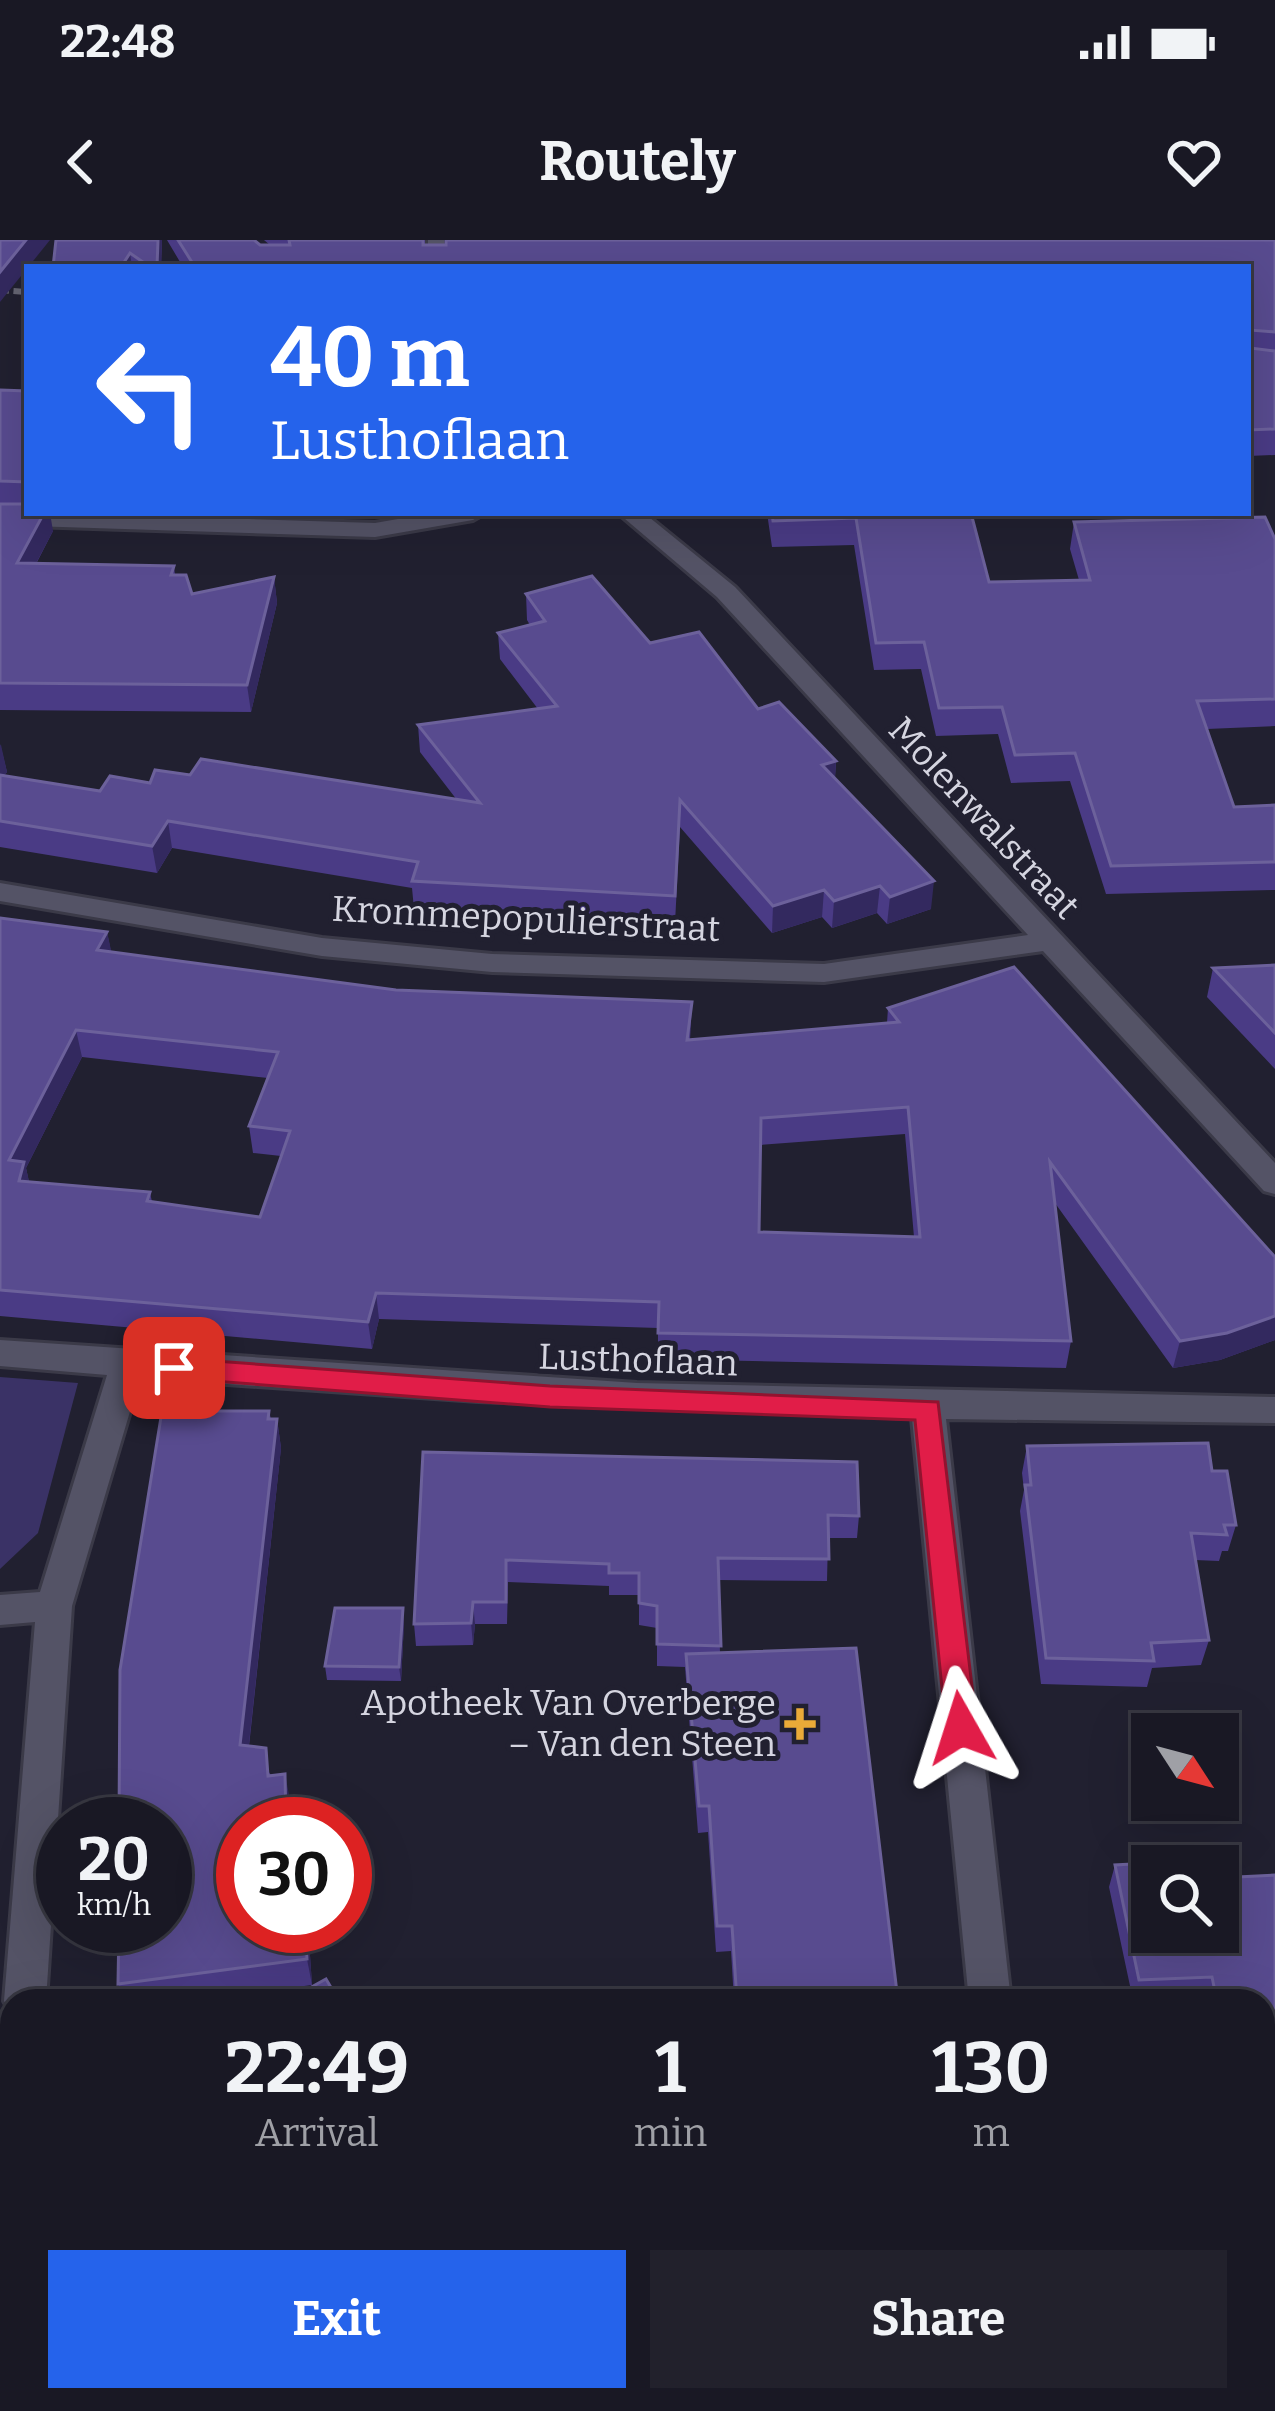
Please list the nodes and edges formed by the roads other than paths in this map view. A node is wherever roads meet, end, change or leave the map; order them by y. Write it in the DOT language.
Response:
graph roads {
  1 [pos="456,516"];
  2 [pos="634,516"];
  3 [pos="0,518"];
  4 [pos="0,892"];
  5 [pos="1048,940"];
  6 [pos="1275,1183"];
  7 [pos="0,1353"];
  8 [pos="127,1365"];
  9 [pos="928,1409"];
  10 [pos="1275,1410"];
  11 [pos="54,1606"];
  12 [pos="0,1610"];
  13 [pos="26,1989"];
  14 [pos="988,1989"];
  1 -- 3 [label="street"];
  2 -- 5 [label="street, Molenwalstraat"];
  4 -- 5 [label="street, Krommepopulierstraat"];
  5 -- 6 [label="street, Molenwalstraat"];
  7 -- 8 [label="street, Lusthoflaan"];
  8 -- 9 [label="street, Lusthoflaan"];
  8 -- 11 [label="street"];
  9 -- 10 [label="street, Lusthoflaan"];
  9 -- 14 [label="street"];
  11 -- 12 [label="street"];
  11 -- 13 [label="street"];
}
